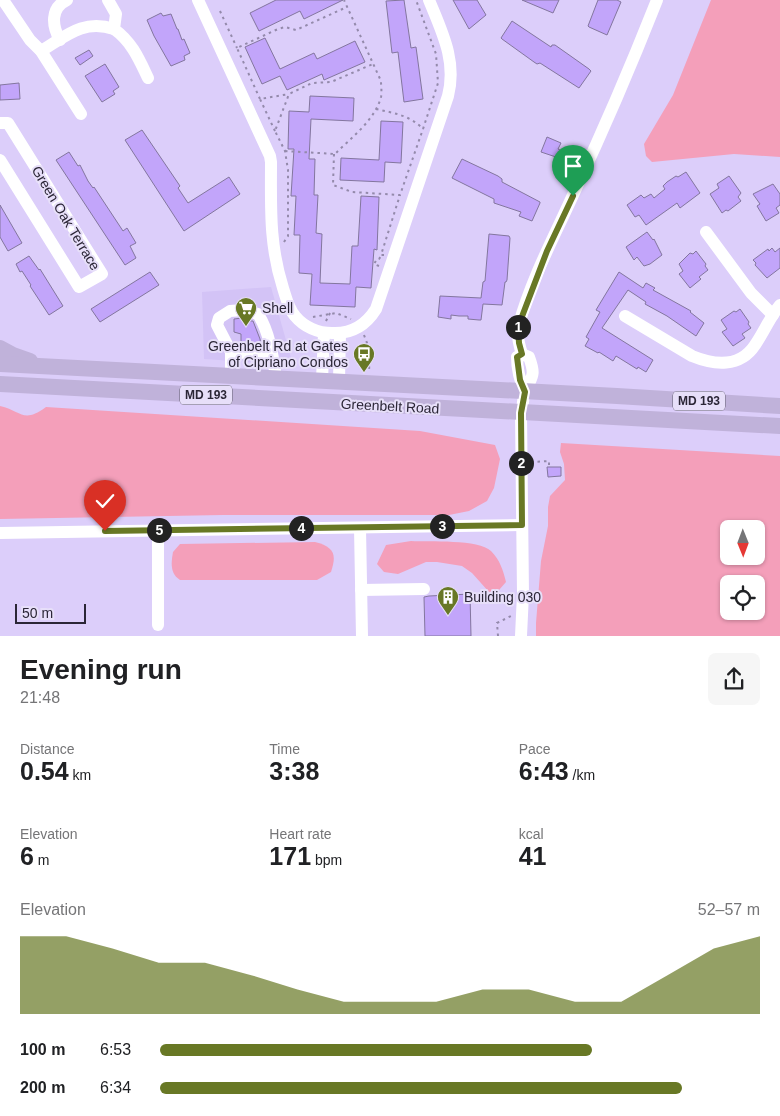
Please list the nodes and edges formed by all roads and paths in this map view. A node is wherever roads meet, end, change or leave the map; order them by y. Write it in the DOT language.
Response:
graph roads {
  1 [pos="3,0"];
  2 [pos="67,0"];
  3 [pos="108,0"];
  4 [pos="198,0"];
  5 [pos="344,0"];
  6 [pos="416,0"];
  7 [pos="429,0"];
  8 [pos="657,0"];
  9 [pos="347,7"];
  10 [pos="220,11"];
  11 [pos="114,29"];
  12 [pos="60,40"];
  13 [pos="237,48"];
  14 [pos="41,51"];
  15 [pos="373,64"];
  16 [pos="148,78"];
  17 [pos="289,94"];
  18 [pos="260,99"];
  19 [pos="376,109"];
  20 [pos="81,114"];
  21 [pos="0,123"];
  22 [pos="423,129"];
  23 [pos="275,130"];
  24 [pos="285,151"];
  25 [pos="334,154"];
  26 [pos="0,160"];
  27 [pos="400,195"];
  28 [pos="706,232"];
  29 [pos="282,246"];
  30 [pos="381,255"];
  31 [pos="388,256"];
  32 [pos="374,264"];
  33 [pos="776,310"];
  34 [pos="330,313"];
  35 [pos="626,316"];
  36 [pos="315,322"];
  37 [pos="358,324"];
  38 [pos="324,329"];
  39 [pos="340,333"];
  40 [pos="0,348"];
  41 [pos="231,352"];
  42 [pos="272,355"];
  43 [pos="0,364"];
  44 [pos="49,367"];
  45 [pos="369,371"];
  46 [pos="230,376"];
  47 [pos="276,378"];
  48 [pos="322,380"];
  49 [pos="339,381"];
  50 [pos="0,384"];
  51 [pos="525,392"];
  52 [pos="780,406"];
  53 [pos="521,413"];
  54 [pos="780,426"];
  55 [pos="521,462"];
  56 [pos="550,467"];
  57 [pos="522,525"];
  58 [pos="360,528"];
  59 [pos="158,530"];
  60 [pos="0,533"];
  61 [pos="424,589"];
  62 [pos="361,590"];
  63 [pos="158,625"];
  64 [pos="362,636"];
  65 [pos="521,636"];
  1 -- 14 [label="street"];
  2 -- 12 [label="street"];
  3 -- 11 [label="street"];
  4 -- 38 [label="street"];
  5 -- 9 [label="path"];
  6 -- 22 [label="path"];
  7 -- 37 [label="street"];
  8 -- 51 [label="street"];
  9 -- 13 [label="path"];
  9 -- 15 [label="path"];
  10 -- 13 [label="path"];
  11 -- 12 [label="street"];
  11 -- 16 [label="street"];
  12 -- 14 [label="street"];
  13 -- 18 [label="path"];
  14 -- 20 [label="street"];
  15 -- 17 [label="path"];
  15 -- 19 [label="path"];
  17 -- 18 [label="path"];
  17 -- 23 [label="path"];
  18 -- 23 [label="path"];
  19 -- 22 [label="path"];
  19 -- 25 [label="path"];
  21 -- 26 [label="street, Green Oak Terrace"];
  22 -- 27 [label="path"];
  23 -- 24 [label="path"];
  24 -- 25 [label="path"];
  24 -- 29 [label="path"];
  25 -- 27 [label="path"];
  27 -- 30 [label="path"];
  28 -- 33 [label="street"];
  30 -- 31 [label="path"];
  30 -- 32 [label="path"];
  33 -- 35 [label="street"];
  34 -- 36 [label="path"];
  34 -- 37 [label="path"];
  34 -- 38 [label="path"];
  37 -- 39 [label="street"];
  37 -- 45 [label="path"];
  38 -- 39 [label="street"];
  38 -- 48 [label="street"];
  39 -- 49 [label="street"];
  40 -- 44 [label="main road"];
  41 -- 42 [label="street"];
  41 -- 42 [label="street"];
  41 -- 46 [label="street"];
  42 -- 47 [label="street"];
  43 -- 44 [label="main road, Greenbelt Road / MD 193"];
  44 -- 46 [label="main road, Greenbelt Road / MD 193"];
  46 -- 47 [label="main road, Greenbelt Road / MD 193"];
  47 -- 48 [label="main road, Greenbelt Road / MD 193"];
  48 -- 49 [label="main road, Greenbelt Road / MD 193"];
  49 -- 51 [label="main road, Greenbelt Road / MD 193"];
  50 -- 53 [label="main road, Greenbelt Road / MD 193"];
  51 -- 52 [label="main road, Greenbelt Road / MD 193"];
  51 -- 53 [label="street"];
  53 -- 54 [label="main road, Greenbelt Road / MD 193"];
  53 -- 55 [label="street"];
  55 -- 56 [label="path"];
  55 -- 57 [label="street"];
  57 -- 58 [label="street"];
  57 -- 65 [label="street"];
  58 -- 59 [label="street"];
  58 -- 62 [label="street"];
  59 -- 60 [label="street"];
  59 -- 63 [label="street"];
  61 -- 62 [label="street"];
  62 -- 64 [label="street"];
}
